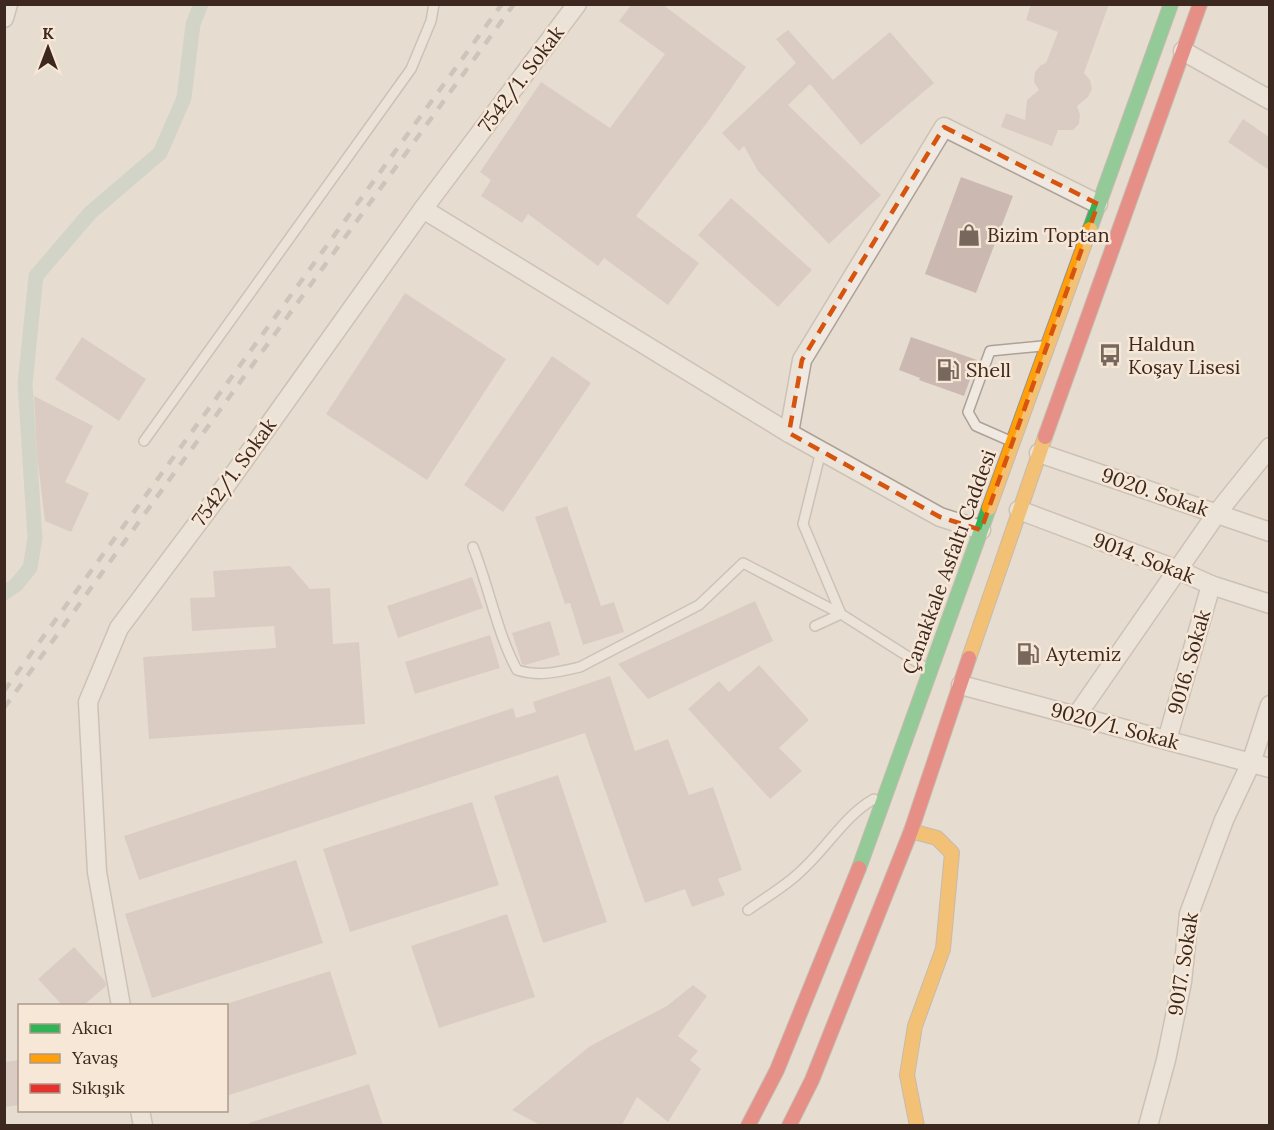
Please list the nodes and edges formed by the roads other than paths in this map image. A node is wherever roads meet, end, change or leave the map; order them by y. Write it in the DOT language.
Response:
graph roads {
  1 [pos="8,4"];
  2 [pos="434,4"];
  3 [pos="577,4"];
  4 [pos="1171,4"];
  5 [pos="1200,4"];
  6 [pos="4,18"];
  7 [pos="1183,51"];
  8 [pos="1269,100"];
  9 [pos="1098,204"];
  10 [pos="423,209"];
  11 [pos="1047,345"];
  12 [pos="789,433"];
  13 [pos="144,441"];
  14 [pos="1013,442"];
  15 [pos="1269,447"];
  16 [pos="821,451"];
  17 [pos="1039,453"];
  18 [pos="1019,510"];
  19 [pos="1217,513"];
  20 [pos="981,530"];
  21 [pos="1269,531"];
  22 [pos="473,547"];
  23 [pos="1178,570"];
  24 [pos="1211,585"];
  25 [pos="1269,604"];
  26 [pos="841,614"];
  27 [pos="815,626"];
  28 [pos="930,671"];
  29 [pos="961,686"];
  30 [pos="1269,705"];
  31 [pos="1077,715"];
  32 [pos="1167,740"];
  33 [pos="1251,763"];
  34 [pos="1269,768"];
  35 [pos="885,796"];
  36 [pos="911,831"];
  37 [pos="748,910"];
  38 [pos="121,1004"];
  39 [pos="748,1125"];
  40 [pos="789,1125"];
  41 [pos="917,1125"];
  42 [pos="1148,1125"];
  1 -- 6 [label="street"];
  2 -- 13 [label="lane"];
  3 -- 10 [label="street, 7542/1. Sokak"];
  4 -- 9 [label="main road, Çanakkale Asfaltı Caddesi"];
  5 -- 7 [label="main road"];
  7 -- 8 [label="street"];
  7 -- 17 [label="main road"];
  9 -- 11 [label="main road, Çanakkale Asfaltı Caddesi"];
  9 -- 12 [label="street"];
  10 -- 12 [label="street"];
  10 -- 38 [label="street, 7542/1. Sokak"];
  11 -- 14 [label="main road, Çanakkale Asfaltı Caddesi"];
  11 -- 14 [label="lane"];
  12 -- 16 [label="street"];
  14 -- 20 [label="main road, Çanakkale Asfaltı Caddesi"];
  15 -- 19 [label="street"];
  16 -- 20 [label="street"];
  16 -- 26 [label="lane"];
  17 -- 18 [label="main road"];
  17 -- 19 [label="street, 9020. Sokak"];
  18 -- 23 [label="street, 9014. Sokak"];
  18 -- 29 [label="main road"];
  19 -- 21 [label="street, 9020. Sokak"];
  19 -- 23 [label="street"];
  20 -- 28 [label="main road, Çanakkale Asfaltı Caddesi"];
  22 -- 26 [label="lane"];
  23 -- 24 [label="street, 9014. Sokak"];
  23 -- 31 [label="street"];
  24 -- 25 [label="street, 9014. Sokak"];
  24 -- 32 [label="street, 9016. Sokak"];
  26 -- 27 [label="lane"];
  26 -- 28 [label="lane"];
  28 -- 35 [label="main road, Çanakkale Asfaltı Caddesi"];
  29 -- 31 [label="street, 9020/1. Sokak"];
  29 -- 36 [label="main road"];
  30 -- 33 [label="street, 9017. Sokak"];
  31 -- 32 [label="street, 9020/1. Sokak"];
  32 -- 33 [label="street, 9020/1. Sokak"];
  33 -- 34 [label="street, 9020/1. Sokak"];
  33 -- 42 [label="street, 9017. Sokak"];
  35 -- 37 [label="lane"];
  35 -- 39 [label="main road, Çanakkale Asfaltı Caddesi"];
  36 -- 40 [label="main road"];
  36 -- 41 [label="main road"];
}
